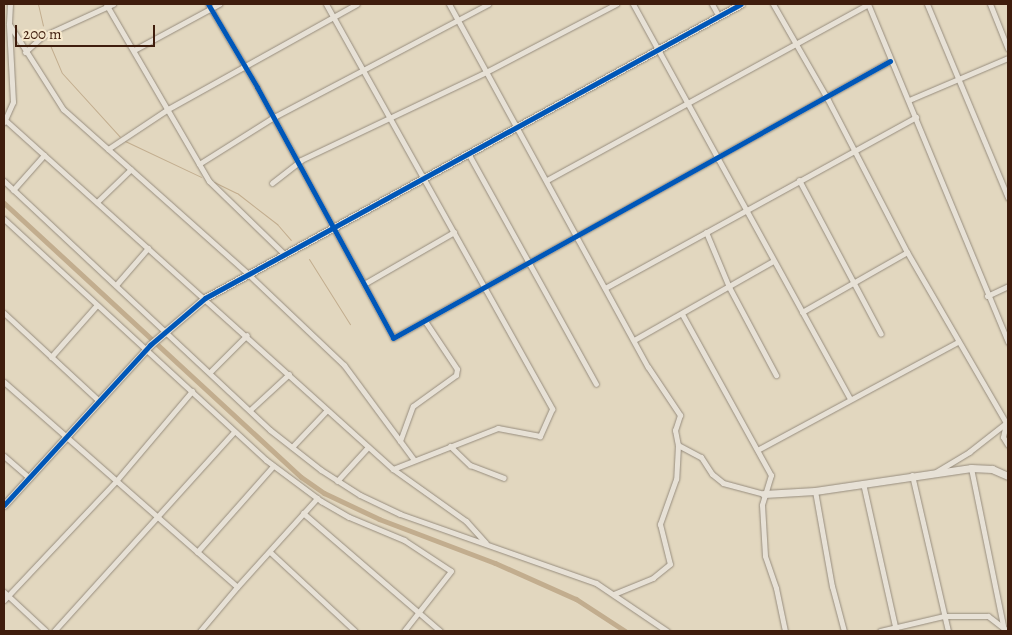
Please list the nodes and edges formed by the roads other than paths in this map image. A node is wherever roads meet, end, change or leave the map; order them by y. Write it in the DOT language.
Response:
graph roads {
  1 [pos="10,4"];
  2 [pos="219,4"];
  3 [pos="326,4"];
  4 [pos="356,4"];
  5 [pos="448,4"];
  6 [pos="488,4"];
  7 [pos="616,4"];
  8 [pos="633,4"];
  9 [pos="712,4"];
  10 [pos="742,4"];
  11 [pos="773,4"];
  12 [pos="868,4"];
  13 [pos="927,4"];
  14 [pos="990,4"];
  15 [pos="109,5"];
  16 [pos="209,6"];
  17 [pos="718,15"];
  18 [pos="333,17"];
  19 [pos="458,21"];
  20 [pos="9,24"];
  21 [pos="795,44"];
  22 [pos="658,48"];
  23 [pos="1008,49"];
  24 [pos="134,50"];
  25 [pos="25,52"];
  26 [pos="1008,58"];
  27 [pos="890,61"];
  28 [pos="244,66"];
  29 [pos="363,70"];
  30 [pos="486,72"];
  31 [pos="957,80"];
  32 [pos="826,96"];
  33 [pos="909,100"];
  34 [pos="686,103"];
  35 [pos="168,109"];
  36 [pos="274,117"];
  37 [pos="389,117"];
  38 [pos="916,117"];
  39 [pos="4,121"];
  40 [pos="517,126"];
  41 [pos="108,149"];
  42 [pos="853,152"];
  43 [pos="468,153"];
  44 [pos="44,155"];
  45 [pos="716,158"];
  46 [pos="297,162"];
  47 [pos="199,164"];
  48 [pos="131,169"];
  49 [pos="423,178"];
  50 [pos="547,180"];
  51 [pos="799,180"];
  52 [pos="4,181"];
  53 [pos="272,183"];
  54 [pos="13,190"];
  55 [pos="1008,198"];
  56 [pos="97,202"];
  57 [pos="745,210"];
  58 [pos="4,219"];
  59 [pos="332,226"];
  60 [pos="454,232"];
  61 [pos="706,232"];
  62 [pos="576,236"];
  63 [pos="148,248"];
  64 [pos="907,252"];
  65 [pos="283,253"];
  66 [pos="774,261"];
  67 [pos="529,262"];
  68 [pos="247,273"];
  69 [pos="853,282"];
  70 [pos="364,284"];
  71 [pos="116,285"];
  72 [pos="1008,286"];
  73 [pos="730,287"];
  74 [pos="484,288"];
  75 [pos="605,288"];
  76 [pos="987,296"];
  77 [pos="205,298"];
  78 [pos="96,306"];
  79 [pos="802,312"];
  80 [pos="4,313"];
  81 [pos="682,314"];
  82 [pos="425,321"];
  83 [pos="162,333"];
  84 [pos="881,334"];
  85 [pos="247,335"];
  86 [pos="634,340"];
  87 [pos="958,342"];
  88 [pos="1008,342"];
  89 [pos="148,347"];
  90 [pos="51,357"];
  91 [pos="210,372"];
  92 [pos="289,374"];
  93 [pos="776,375"];
  94 [pos="4,382"];
  95 [pos="596,384"];
  96 [pos="192,391"];
  97 [pos="850,398"];
  98 [pos="98,402"];
  99 [pos="250,410"];
  100 [pos="327,410"];
  101 [pos="1006,423"];
  102 [pos="234,432"];
  103 [pos="67,436"];
  104 [pos="400,441"];
  105 [pos="678,445"];
  106 [pos="1008,445"];
  107 [pos="450,446"];
  108 [pos="292,447"];
  109 [pos="368,447"];
  110 [pos="759,449"];
  111 [pos="4,456"];
  112 [pos="414,460"];
  113 [pos="273,466"];
  114 [pos="972,468"];
  115 [pos="393,469"];
  116 [pos="936,472"];
  117 [pos="912,475"];
  118 [pos="1008,476"];
  119 [pos="29,478"];
  120 [pos="504,478"];
  121 [pos="116,481"];
  122 [pos="338,481"];
  123 [pos="863,483"];
  124 [pos="815,491"];
  125 [pos="764,494"];
  126 [pos="317,498"];
  127 [pos="4,505"];
  128 [pos="304,514"];
  129 [pos="156,517"];
  130 [pos="487,543"];
  131 [pos="197,552"];
  132 [pos="270,552"];
  133 [pos="237,587"];
  134 [pos="6,593"];
  135 [pos="614,594"];
  136 [pos="4,600"];
  137 [pos="420,614"];
  138 [pos="944,616"];
  139 [pos="896,630"];
  140 [pos="1006,630"];
  141 [pos="46,631"];
  142 [pos="54,631"];
  143 [pos="200,631"];
  144 [pos="355,631"];
  145 [pos="404,631"];
  146 [pos="440,631"];
  147 [pos="667,631"];
  148 [pos="785,631"];
  149 [pos="844,631"];
  150 [pos="880,631"];
  151 [pos="948,631"];
  1 -- 20 [label="street"];
  2 -- 16 [label="street"];
  3 -- 18 [label="street"];
  4 -- 18 [label="street"];
  5 -- 19 [label="street"];
  6 -- 19 [label="street"];
  7 -- 30 [label="street"];
  8 -- 22 [label="street"];
  9 -- 17 [label="street"];
  10 -- 17 [label="street"];
  11 -- 21 [label="street"];
  12 -- 21 [label="street"];
  12 -- 27 [label="street"];
  13 -- 31 [label="street"];
  14 -- 23 [label="street"];
  15 -- 24 [label="street"];
  15 -- 25 [label="street"];
  16 -- 24 [label="street"];
  16 -- 28 [label="street"];
  17 -- 22 [label="street"];
  18 -- 28 [label="street"];
  18 -- 29 [label="street"];
  19 -- 29 [label="street"];
  19 -- 30 [label="street"];
  20 -- 25 [label="street"];
  20 -- 39 [label="street"];
  21 -- 32 [label="street"];
  21 -- 34 [label="street"];
  22 -- 34 [label="street"];
  22 -- 40 [label="street"];
  24 -- 35 [label="street"];
  25 -- 41 [label="street"];
  26 -- 31 [label="street"];
  27 -- 32 [label="street"];
  27 -- 33 [label="street"];
  28 -- 35 [label="street"];
  28 -- 36 [label="street"];
  29 -- 36 [label="street"];
  29 -- 37 [label="street"];
  30 -- 37 [label="street"];
  30 -- 40 [label="street"];
  31 -- 33 [label="street"];
  31 -- 55 [label="street"];
  32 -- 42 [label="street"];
  32 -- 45 [label="street"];
  33 -- 38 [label="street"];
  34 -- 45 [label="street"];
  34 -- 50 [label="street"];
  35 -- 41 [label="street"];
  35 -- 47 [label="street"];
  36 -- 46 [label="street"];
  36 -- 47 [label="street"];
  37 -- 46 [label="street"];
  37 -- 49 [label="street"];
  38 -- 42 [label="street"];
  38 -- 76 [label="street"];
  39 -- 44 [label="street"];
  40 -- 43 [label="street"];
  40 -- 50 [label="street"];
  41 -- 48 [label="street"];
  42 -- 51 [label="street"];
  42 -- 64 [label="street"];
  43 -- 49 [label="street"];
  43 -- 67 [label="street"];
  44 -- 54 [label="street"];
  44 -- 56 [label="street"];
  45 -- 57 [label="street"];
  45 -- 62 [label="street"];
  46 -- 53 [label="street"];
  46 -- 59 [label="street"];
  47 -- 65 [label="street"];
  48 -- 56 [label="street"];
  48 -- 68 [label="street"];
  49 -- 59 [label="street"];
  49 -- 60 [label="street"];
  50 -- 62 [label="street"];
  51 -- 57 [label="street"];
  51 -- 69 [label="street"];
  52 -- 54 [label="street"];
  54 -- 71 [label="street"];
  56 -- 63 [label="street"];
  57 -- 61 [label="street"];
  57 -- 66 [label="street"];
  58 -- 78 [label="street"];
  59 -- 65 [label="street"];
  59 -- 70 [label="street"];
  60 -- 70 [label="street"];
  60 -- 74 [label="street"];
  61 -- 73 [label="street"];
  61 -- 75 [label="street"];
  62 -- 67 [label="street"];
  62 -- 75 [label="street"];
  63 -- 71 [label="street"];
  63 -- 77 [label="street"];
  64 -- 69 [label="street"];
  64 -- 87 [label="street"];
  65 -- 68 [label="street"];
  66 -- 73 [label="street"];
  66 -- 79 [label="street"];
  67 -- 74 [label="street"];
  67 -- 95 [label="street"];
  68 -- 77 [label="street"];
  68 -- 104 [label="street"];
  69 -- 79 [label="street"];
  69 -- 84 [label="street"];
  70 -- 82 [label="street"];
  71 -- 83 [label="street"];
  72 -- 76 [label="street"];
  73 -- 81 [label="street"];
  73 -- 93 [label="street"];
  74 -- 82 [label="street"];
  74 -- 107 [label="street"];
  75 -- 86 [label="street"];
  76 -- 88 [label="street"];
  77 -- 83 [label="street"];
  77 -- 85 [label="street"];
  78 -- 89 [label="street"];
  78 -- 90 [label="street"];
  79 -- 97 [label="street"];
  80 -- 90 [label="street"];
  81 -- 86 [label="street"];
  81 -- 110 [label="street"];
  82 -- 104 [label="street"];
  83 -- 89 [label="street"];
  83 -- 91 [label="street"];
  85 -- 91 [label="street"];
  85 -- 92 [label="street"];
  86 -- 105 [label="street"];
  87 -- 97 [label="street"];
  87 -- 101 [label="street"];
  89 -- 96 [label="street"];
  89 -- 98 [label="street"];
  90 -- 98 [label="street"];
  91 -- 99 [label="street"];
  92 -- 99 [label="street"];
  92 -- 100 [label="street"];
  94 -- 103 [label="street"];
  96 -- 102 [label="street"];
  96 -- 121 [label="street"];
  97 -- 110 [label="street"];
  98 -- 103 [label="street"];
  99 -- 108 [label="street"];
  100 -- 108 [label="street"];
  100 -- 109 [label="street"];
  101 -- 106 [label="street"];
  101 -- 116 [label="street"];
  102 -- 113 [label="street"];
  102 -- 129 [label="street"];
  103 -- 119 [label="street"];
  103 -- 121 [label="street"];
  104 -- 112 [label="street"];
  105 -- 125 [label="street"];
  105 -- 135 [label="street"];
  107 -- 112 [label="street"];
  107 -- 120 [label="street"];
  108 -- 122 [label="street"];
  109 -- 115 [label="street"];
  109 -- 122 [label="street"];
  110 -- 125 [label="street"];
  111 -- 119 [label="street"];
  112 -- 115 [label="street"];
  113 -- 126 [label="street"];
  113 -- 131 [label="street"];
  114 -- 116 [label="street"];
  114 -- 118 [label="street"];
  114 -- 140 [label="street"];
  115 -- 130 [label="street"];
  116 -- 117 [label="street"];
  117 -- 123 [label="street"];
  117 -- 138 [label="street"];
  119 -- 127 [label="street"];
  121 -- 129 [label="street"];
  121 -- 134 [label="street"];
  122 -- 130 [label="street"];
  123 -- 124 [label="street"];
  123 -- 139 [label="street"];
  124 -- 125 [label="street"];
  124 -- 149 [label="street"];
  125 -- 148 [label="street"];
  126 -- 128 [label="street"];
  126 -- 137 [label="street"];
  128 -- 132 [label="street"];
  128 -- 137 [label="street"];
  129 -- 131 [label="street"];
  129 -- 142 [label="street"];
  130 -- 135 [label="street"];
  131 -- 133 [label="street"];
  132 -- 133 [label="street"];
  132 -- 144 [label="street"];
  133 -- 143 [label="street"];
  134 -- 136 [label="street"];
  134 -- 141 [label="street"];
  135 -- 147 [label="street"];
  137 -- 145 [label="street"];
  137 -- 146 [label="street"];
  138 -- 139 [label="street"];
  138 -- 140 [label="street"];
  138 -- 151 [label="street"];
  139 -- 150 [label="street"];
}
